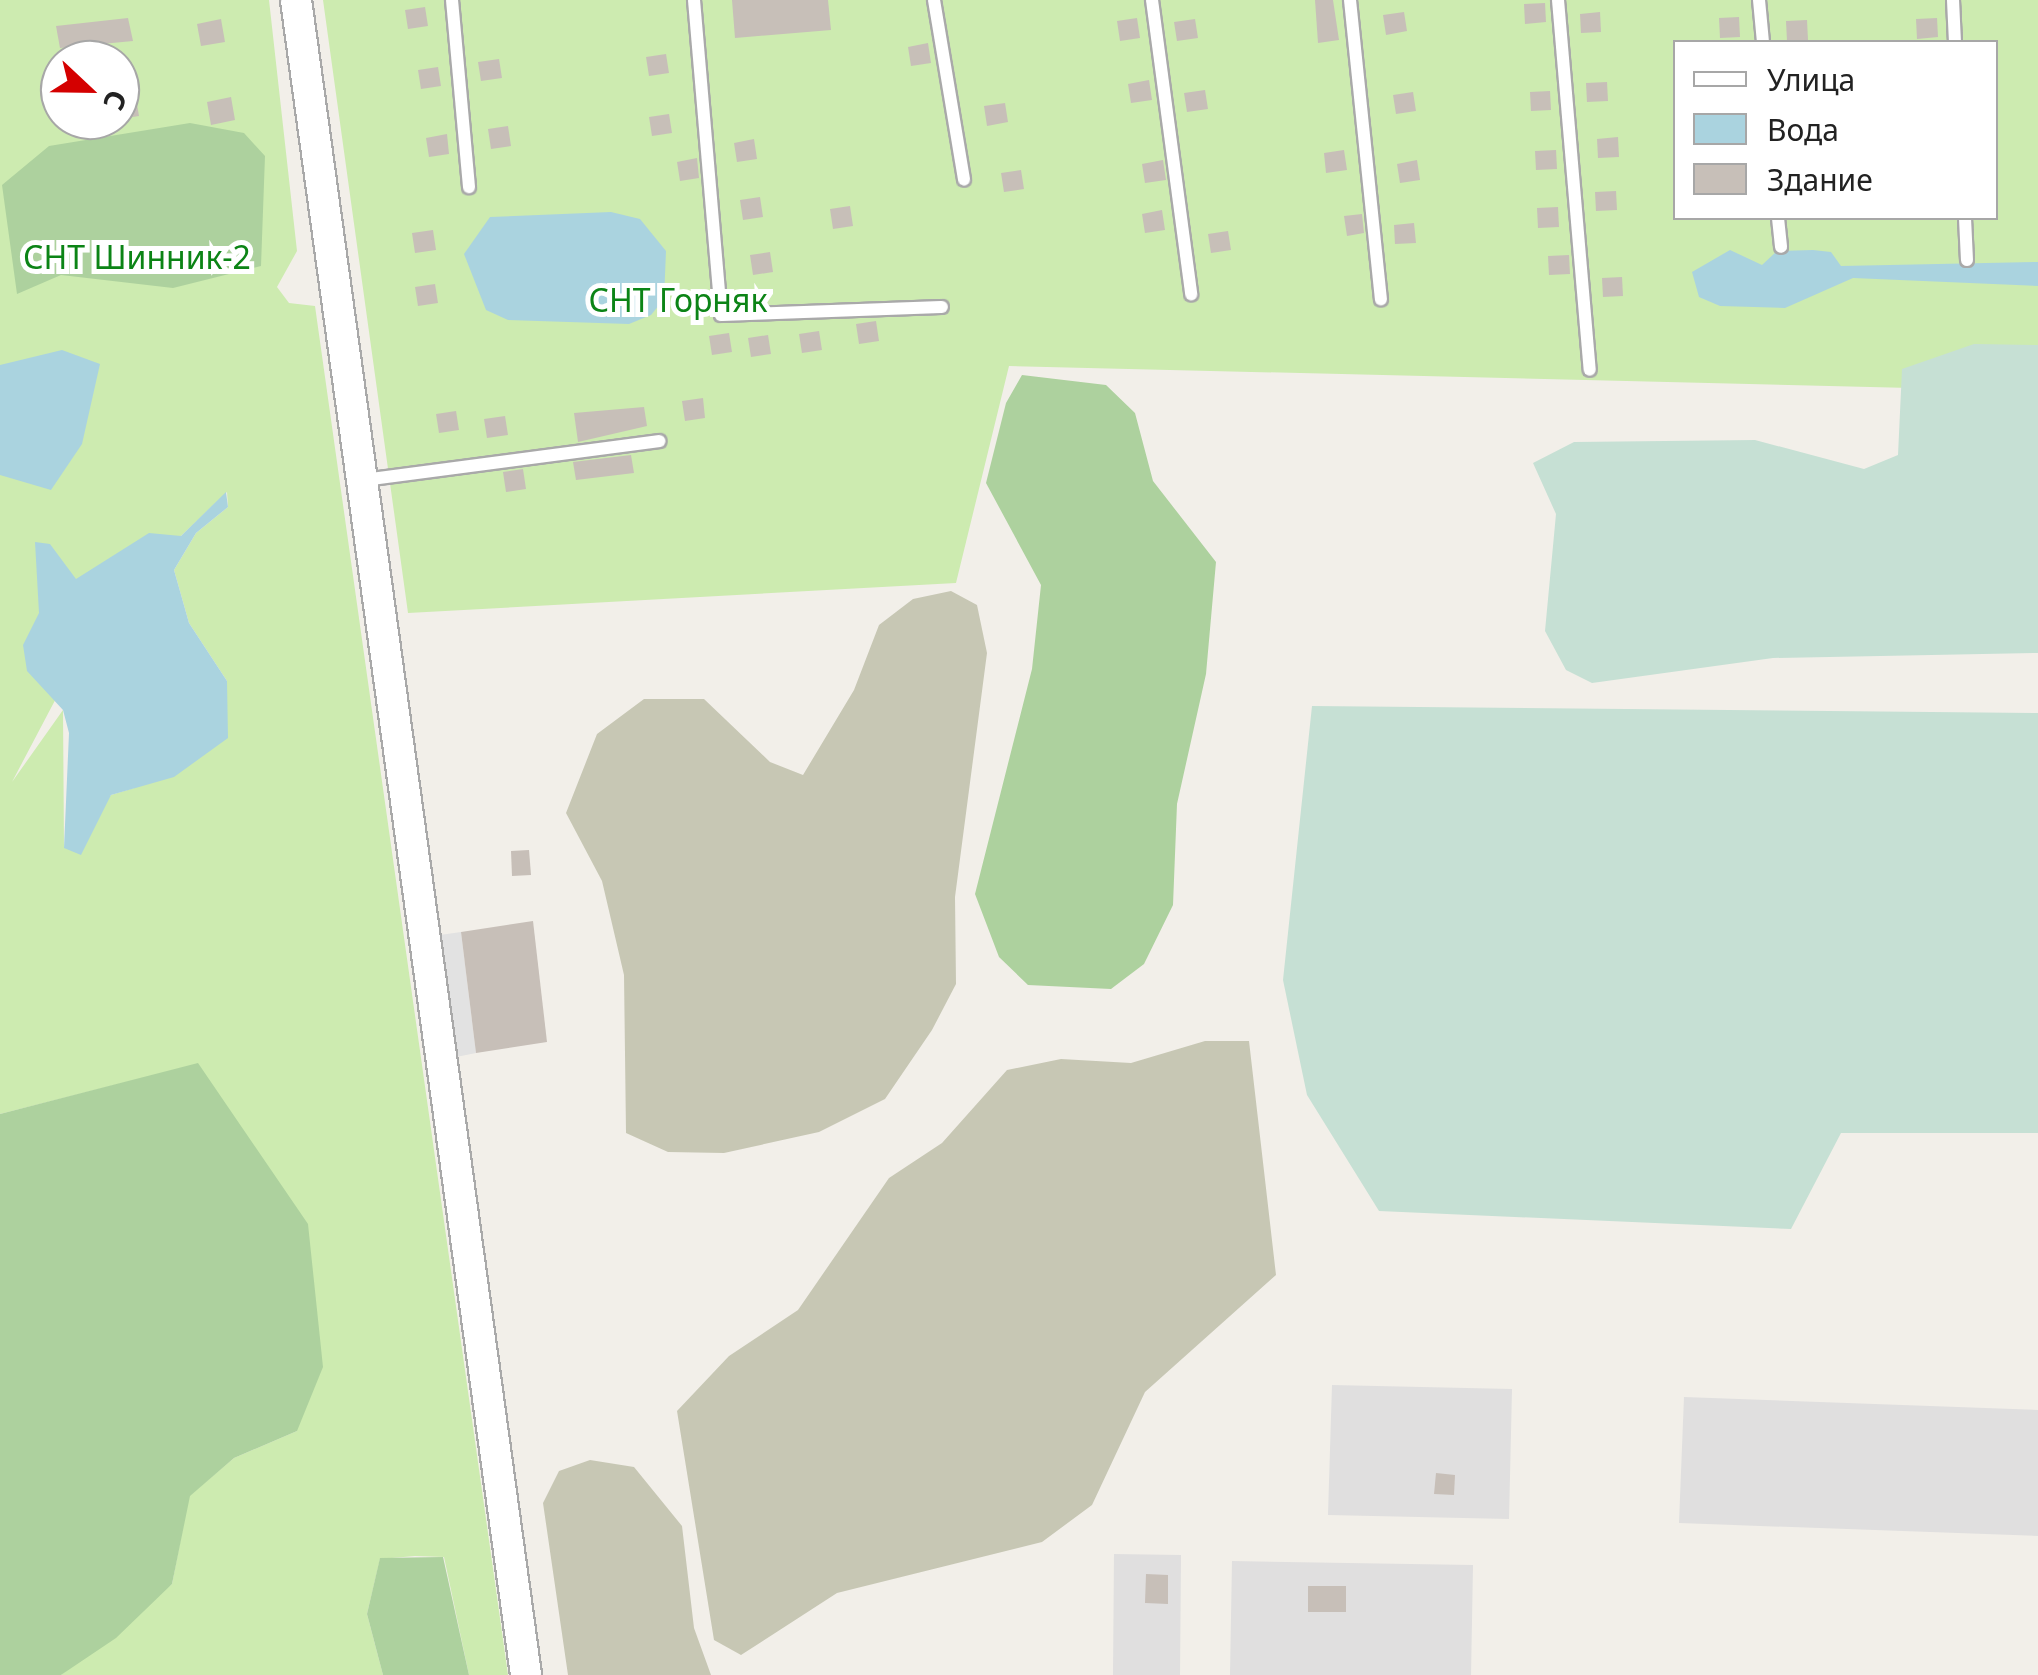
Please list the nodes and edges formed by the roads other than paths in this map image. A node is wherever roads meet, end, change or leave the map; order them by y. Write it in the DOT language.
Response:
graph roads {
  1 [pos="296,0"];
  2 [pos="452,0"];
  3 [pos="694,0"];
  4 [pos="934,0"];
  5 [pos="1152,0"];
  6 [pos="1350,0"];
  7 [pos="1558,0"];
  8 [pos="1759,0"];
  9 [pos="1953,0"];
  10 [pos="1763,40"];
  11 [pos="1954,40"];
  12 [pos="964,180"];
  13 [pos="469,187"];
  14 [pos="1778,220"];
  15 [pos="1964,220"];
  16 [pos="1781,247"];
  17 [pos="1967,260"];
  18 [pos="1191,294"];
  19 [pos="1381,298"];
  20 [pos="942,308"];
  21 [pos="1590,370"];
  22 [pos="659,441"];
  23 [pos="362,481"];
  24 [pos="526,1675"];
  1 -- 23 [label="street"];
  2 -- 13 [label="lane"];
  3 -- 20 [label="lane"];
  4 -- 12 [label="lane"];
  5 -- 18 [label="lane"];
  6 -- 19 [label="lane"];
  7 -- 21 [label="lane"];
  8 -- 10 [label="lane"];
  9 -- 11 [label="lane"];
  14 -- 16 [label="lane"];
  15 -- 17 [label="lane"];
  22 -- 23 [label="lane"];
  23 -- 24 [label="street"];
}
